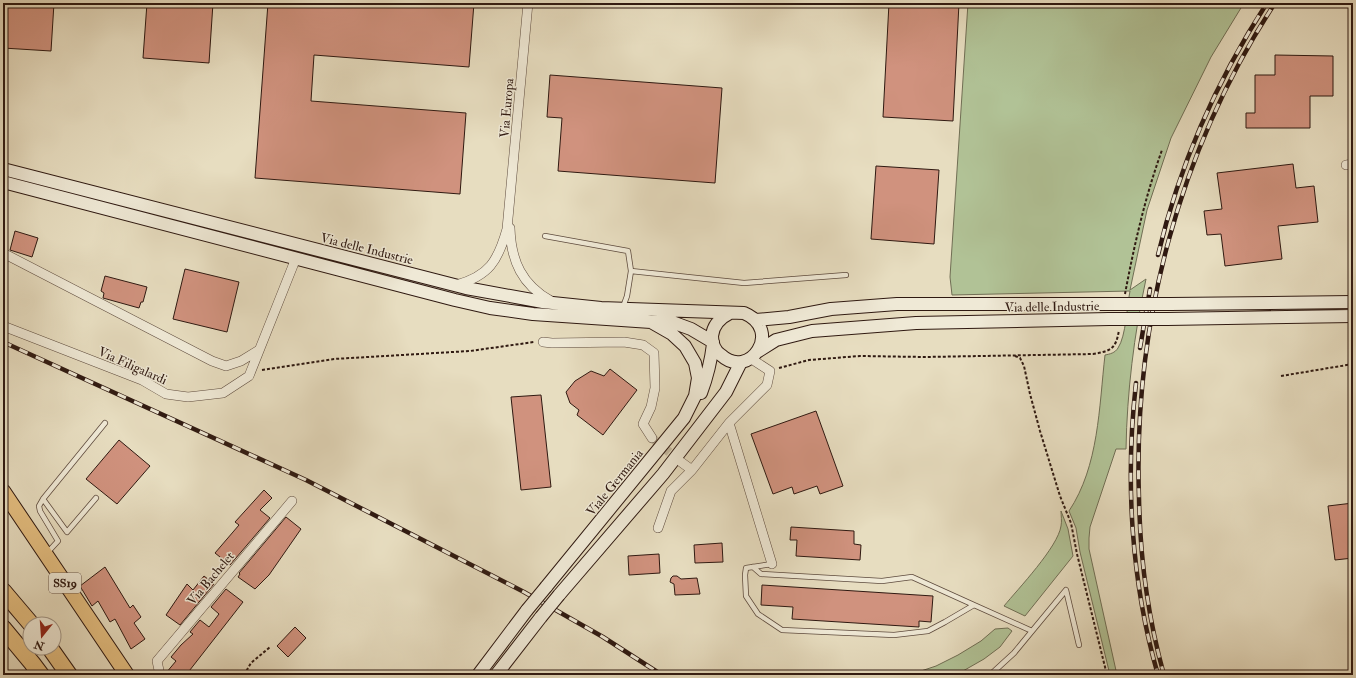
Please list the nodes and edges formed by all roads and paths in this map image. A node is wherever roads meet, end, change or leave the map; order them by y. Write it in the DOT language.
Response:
graph roads {
  1 [pos="528,3"];
  2 [pos="3,169"];
  3 [pos="3,182"];
  4 [pos="509,214"];
  5 [pos="545,236"];
  6 [pos="3,252"];
  7 [pos="296,258"];
  8 [pos="630,271"];
  9 [pos="846,275"];
  10 [pos="455,285"];
  11 [pos="1353,302"];
  12 [pos="554,303"];
  13 [pos="622,309"];
  14 [pos="730,313"];
  15 [pos="1353,316"];
  16 [pos="756,320"];
  17 [pos="629,322"];
  18 [pos="651,322"];
  19 [pos="3,326"];
  20 [pos="543,342"];
  21 [pos="713,343"];
  22 [pos="259,350"];
  23 [pos="1012,355"];
  24 [pos="750,357"];
  25 [pos="1353,364"];
  26 [pos="250,371"];
  27 [pos="1281,376"];
  28 [pos="684,418"];
  29 [pos="105,423"];
  30 [pos="729,423"];
  31 [pos="652,438"];
  32 [pos="682,462"];
  33 [pos="692,470"];
  34 [pos="3,491"];
  35 [pos="96,498"];
  36 [pos="43,499"];
  37 [pos="292,501"];
  38 [pos="658,528"];
  39 [pos="46,554"];
  40 [pos="772,564"];
  41 [pos="753,567"];
  42 [pos="3,591"];
  43 [pos="974,605"];
  44 [pos="24,616"];
  45 [pos="3,628"];
  46 [pos="1032,631"];
  47 [pos="1079,645"];
  48 [pos="270,647"];
  49 [pos="56,656"];
  50 [pos="41,675"];
  51 [pos="69,675"];
  52 [pos="127,675"];
  53 [pos="160,675"];
  54 [pos="244,675"];
  55 [pos="478,675"];
  56 [pos="496,675"];
  57 [pos="990,675"];
  58 [pos="1107,675"];
  1 -- 4 [label="street, Via Europa"];
  2 -- 10 [label="street, Via delle Industrie"];
  3 -- 7 [label="street, Via delle Industrie"];
  4 -- 10 [label="street, Via Europa"];
  4 -- 12 [label="street, Via Europa"];
  5 -- 8 [label="lane"];
  6 -- 22 [label="street"];
  7 -- 17 [label="street, Via delle Industrie"];
  7 -- 22 [label="street, Via Filigalardi"];
  8 -- 9 [label="lane"];
  8 -- 13 [label="lane"];
  10 -- 12 [label="street, Via delle Industrie"];
  11 -- 16 [label="street, bridge"];
  12 -- 13 [label="street, Via delle Industrie"];
  13 -- 14 [label="street, Via delle Industrie"];
  14 -- 16 [label="street"];
  14 -- 21 [label="street"];
  15 -- 24 [label="street, Via delle Industrie, bridge"];
  16 -- 24 [label="street"];
  17 -- 18 [label="street, Viale Germania"];
  18 -- 21 [label="street"];
  18 -- 28 [label="street, Viale Germania"];
  19 -- 26 [label="street, Via Filigalardi"];
  20 -- 26 [label="path"];
  20 -- 31 [label="street"];
  21 -- 24 [label="street"];
  21 -- 28 [label="street"];
  22 -- 26 [label="street, Via Filigalardi"];
  23 -- 58 [label="path"];
  24 -- 30 [label="street"];
  24 -- 56 [label="street, bridge"];
  25 -- 27 [label="path"];
  28 -- 55 [label="street, Viale Germania, bridge"];
  29 -- 36 [label="lane"];
  30 -- 33 [label="street"];
  30 -- 40 [label="street"];
  32 -- 33 [label="street"];
  33 -- 38 [label="street"];
  34 -- 39 [label="main road, SS19"];
  35 -- 36 [label="lane"];
  36 -- 39 [label="lane"];
  37 -- 53 [label="street, Via Bachelet"];
  39 -- 52 [label="main road, SS19"];
  40 -- 41 [label="lane"];
  41 -- 43 [label="lane"];
  41 -- 43 [label="lane"];
  42 -- 44 [label="highway"];
  43 -- 46 [label="lane"];
  45 -- 50 [label="highway"];
  46 -- 47 [label="lane"];
  46 -- 57 [label="lane"];
  48 -- 54 [label="path"];
  49 -- 51 [label="highway"];
}
